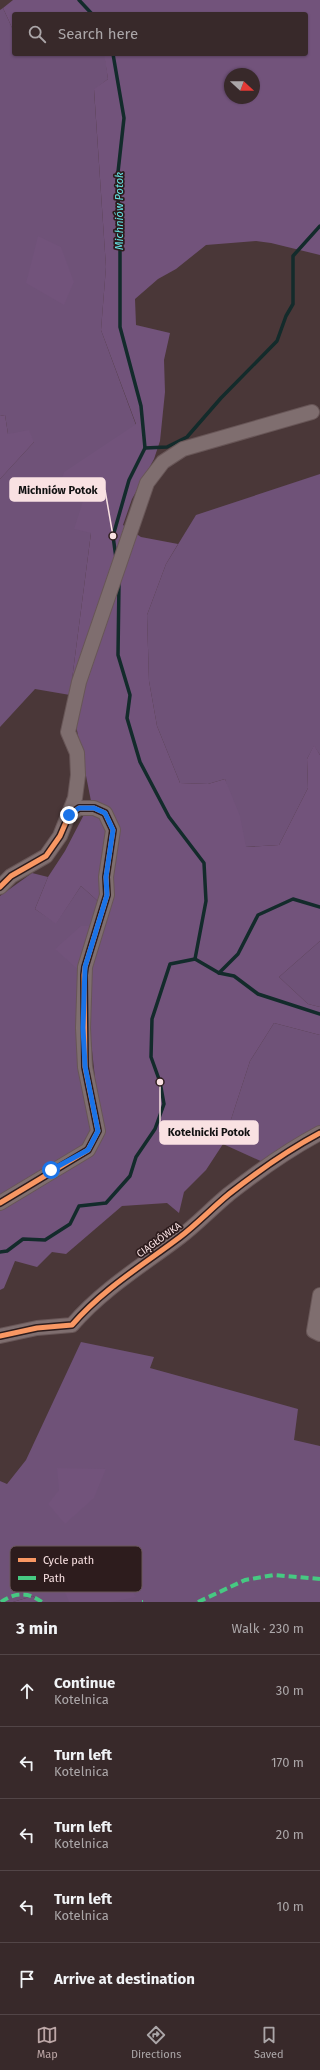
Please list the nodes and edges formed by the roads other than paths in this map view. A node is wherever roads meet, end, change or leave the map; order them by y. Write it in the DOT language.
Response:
graph roads {
  1 [pos="312,412"];
  2 [pos="69,815"];
  3 [pos="0,887"];
  4 [pos="320,1133"];
  5 [pos="0,1203"];
  6 [pos="320,1295"];
  7 [pos="320,1334"];
  8 [pos="0,1336"];
  1 -- 2 [label="street"];
  2 -- 3 [label="street"];
  2 -- 5 [label="street"];
  4 -- 8 [label="street, CIĄGŁÓWKA"];
  6 -- 7 [label="street"];
}
